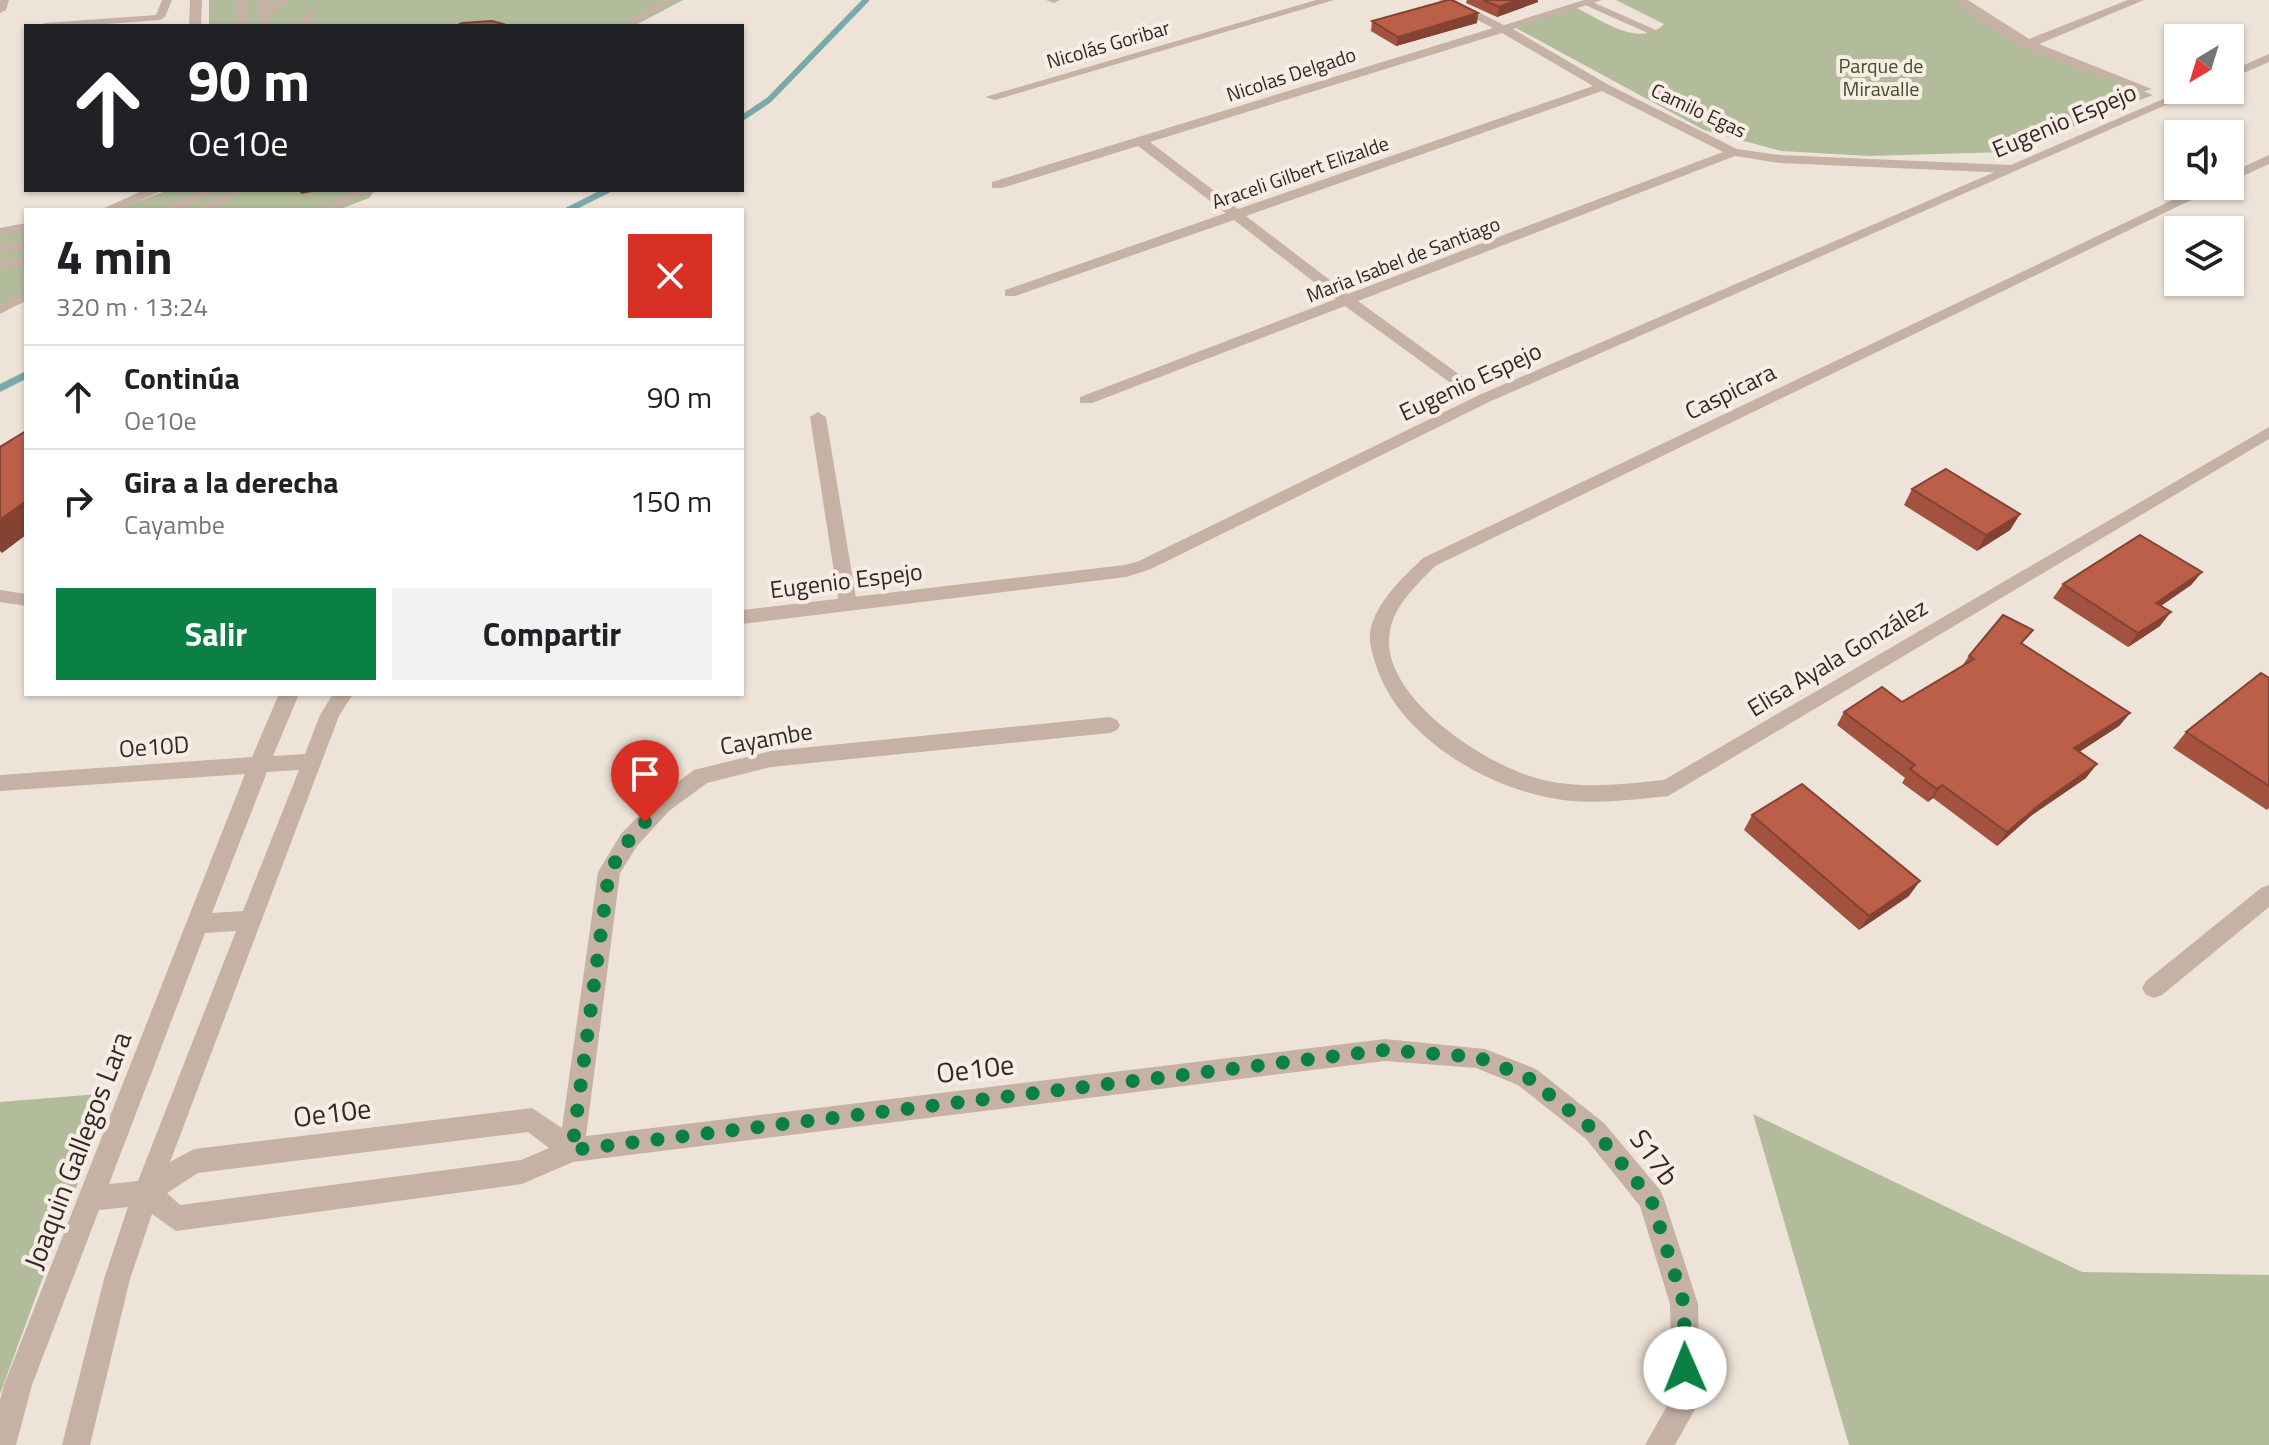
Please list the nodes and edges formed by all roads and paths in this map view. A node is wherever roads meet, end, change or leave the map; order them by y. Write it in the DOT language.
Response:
graph roads {
  1 [pos="3,0"];
  2 [pos="167,0"];
  3 [pos="196,0"];
  4 [pos="242,0"];
  5 [pos="264,0"];
  6 [pos="284,0"];
  7 [pos="669,0"];
  8 [pos="1328,0"];
  9 [pos="1445,0"];
  10 [pos="1961,0"];
  11 [pos="2138,0"];
  12 [pos="1592,1"];
  13 [pos="0,10"];
  14 [pos="312,12"];
  15 [pos="265,20"];
  16 [pos="71,24"];
  17 [pos="195,24"];
  18 [pos="241,24"];
  19 [pos="305,24"];
  20 [pos="627,24"];
  21 [pos="1502,28"];
  22 [pos="1653,32"];
  23 [pos="2030,43"];
  24 [pos="2269,58"];
  25 [pos="2244,69"];
  26 [pos="1603,87"];
  27 [pos="2146,89"];
  28 [pos="991,97"];
  29 [pos="2164,103"];
  30 [pos="1142,142"];
  31 [pos="1734,152"];
  32 [pos="2269,159"];
  33 [pos="2010,169"];
  34 [pos="2244,171"];
  35 [pos="997,185"];
  36 [pos="152,192"];
  37 [pos="205,192"];
  38 [pos="236,192"];
  39 [pos="360,192"];
  40 [pos="2184,200"];
  41 [pos="113,208"];
  42 [pos="173,208"];
  43 [pos="208,208"];
  44 [pos="330,208"];
  45 [pos="1238,215"];
  46 [pos="24,227"];
  47 [pos="0,232"];
  48 [pos="24,244"];
  49 [pos="0,249"];
  50 [pos="24,260"];
  51 [pos="0,265"];
  52 [pos="1010,293"];
  53 [pos="24,297"];
  54 [pos="1349,302"];
  55 [pos="0,309"];
  56 [pos="1465,386"];
  57 [pos="1086,400"];
  58 [pos="818,417"];
  59 [pos="2269,432"];
  60 [pos="0,596"];
  61 [pos="24,600"];
  62 [pos="848,604"];
  63 [pos="744,617"];
  64 [pos="288,696"];
  65 [pos="342,696"];
  66 [pos="1414,714"];
  67 [pos="1110,725"];
  68 [pos="312,761"];
  69 [pos="260,765"];
  70 [pos="0,783"];
  71 [pos="2269,894"];
  72 [pos="251,920"];
  73 [pos="197,924"];
  74 [pos="2154,988"];
  75 [pos="1385,1050"];
  76 [pos="572,1150"];
  77 [pos="146,1192"];
  78 [pos="89,1199"];
  79 [pos="2,1445"];
  80 [pos="76,1445"];
  81 [pos="1659,1445"];
  1 -- 13 [label="street"];
  2 -- 16 [label="lane"];
  3 -- 17 [label="street"];
  4 -- 18 [label="street"];
  5 -- 15 [label="street"];
  6 -- 15 [label="street"];
  7 -- 20 [label="lane"];
  8 -- 28 [label="street, Nicolás Goribar"];
  9 -- 21 [label="street, Camilo Egas"];
  10 -- 23 [label="street"];
  11 -- 23 [label="street"];
  12 -- 21 [label="street, Nicolas Delgado"];
  12 -- 22 [label="lane"];
  14 -- 19 [label="lane"];
  21 -- 26 [label="street, Camilo Egas"];
  21 -- 30 [label="street, Nicolas Delgado"];
  23 -- 27 [label="street"];
  24 -- 25 [label="street"];
  26 -- 31 [label="street, Camilo Egas"];
  26 -- 45 [label="street, Araceli Gilbert Elizalde"];
  29 -- 33 [label="street, Eugenio Espejo"];
  30 -- 35 [label="street, Nicolas Delgado"];
  30 -- 45 [label="street"];
  31 -- 33 [label="street, Camilo Egas"];
  31 -- 54 [label="street, Maria Isabel de Santiago"];
  32 -- 34 [label="street"];
  33 -- 62 [label="street, Eugenio Espejo"];
  36 -- 41 [label="street"];
  37 -- 42 [label="street"];
  38 -- 43 [label="street"];
  39 -- 44 [label="lane"];
  40 -- 66 [label="street, Caspicara"];
  45 -- 52 [label="street, Araceli Gilbert Elizalde"];
  45 -- 54 [label="street"];
  46 -- 47 [label="street"];
  48 -- 49 [label="street"];
  50 -- 51 [label="street"];
  53 -- 55 [label="lane"];
  54 -- 56 [label="street"];
  54 -- 57 [label="street, Maria Isabel de Santiago"];
  58 -- 62 [label="street"];
  59 -- 66 [label="street, Elisa Ayala González"];
  60 -- 61 [label="street"];
  62 -- 63 [label="street, Eugenio Espejo"];
  64 -- 69 [label="street, Joaquin Gallegos Lara"];
  65 -- 68 [label="street"];
  67 -- 76 [label="street, Cayambe"];
  68 -- 69 [label="street, Oe10D"];
  68 -- 72 [label="street"];
  69 -- 70 [label="street, Oe10D"];
  69 -- 73 [label="street, Joaquin Gallegos Lara"];
  71 -- 74 [label="street"];
  72 -- 73 [label="street"];
  72 -- 77 [label="street"];
  73 -- 78 [label="street, Joaquin Gallegos Lara"];
  75 -- 76 [label="street, Oe10e"];
  75 -- 81 [label="street, S17b"];
  76 -- 77 [label="street, Oe10e"];
  76 -- 77 [label="street, Oe10e"];
  77 -- 78 [label="street, Oe10e"];
  77 -- 80 [label="street"];
  78 -- 79 [label="street, Joaquin Gallegos Lara"];
}
